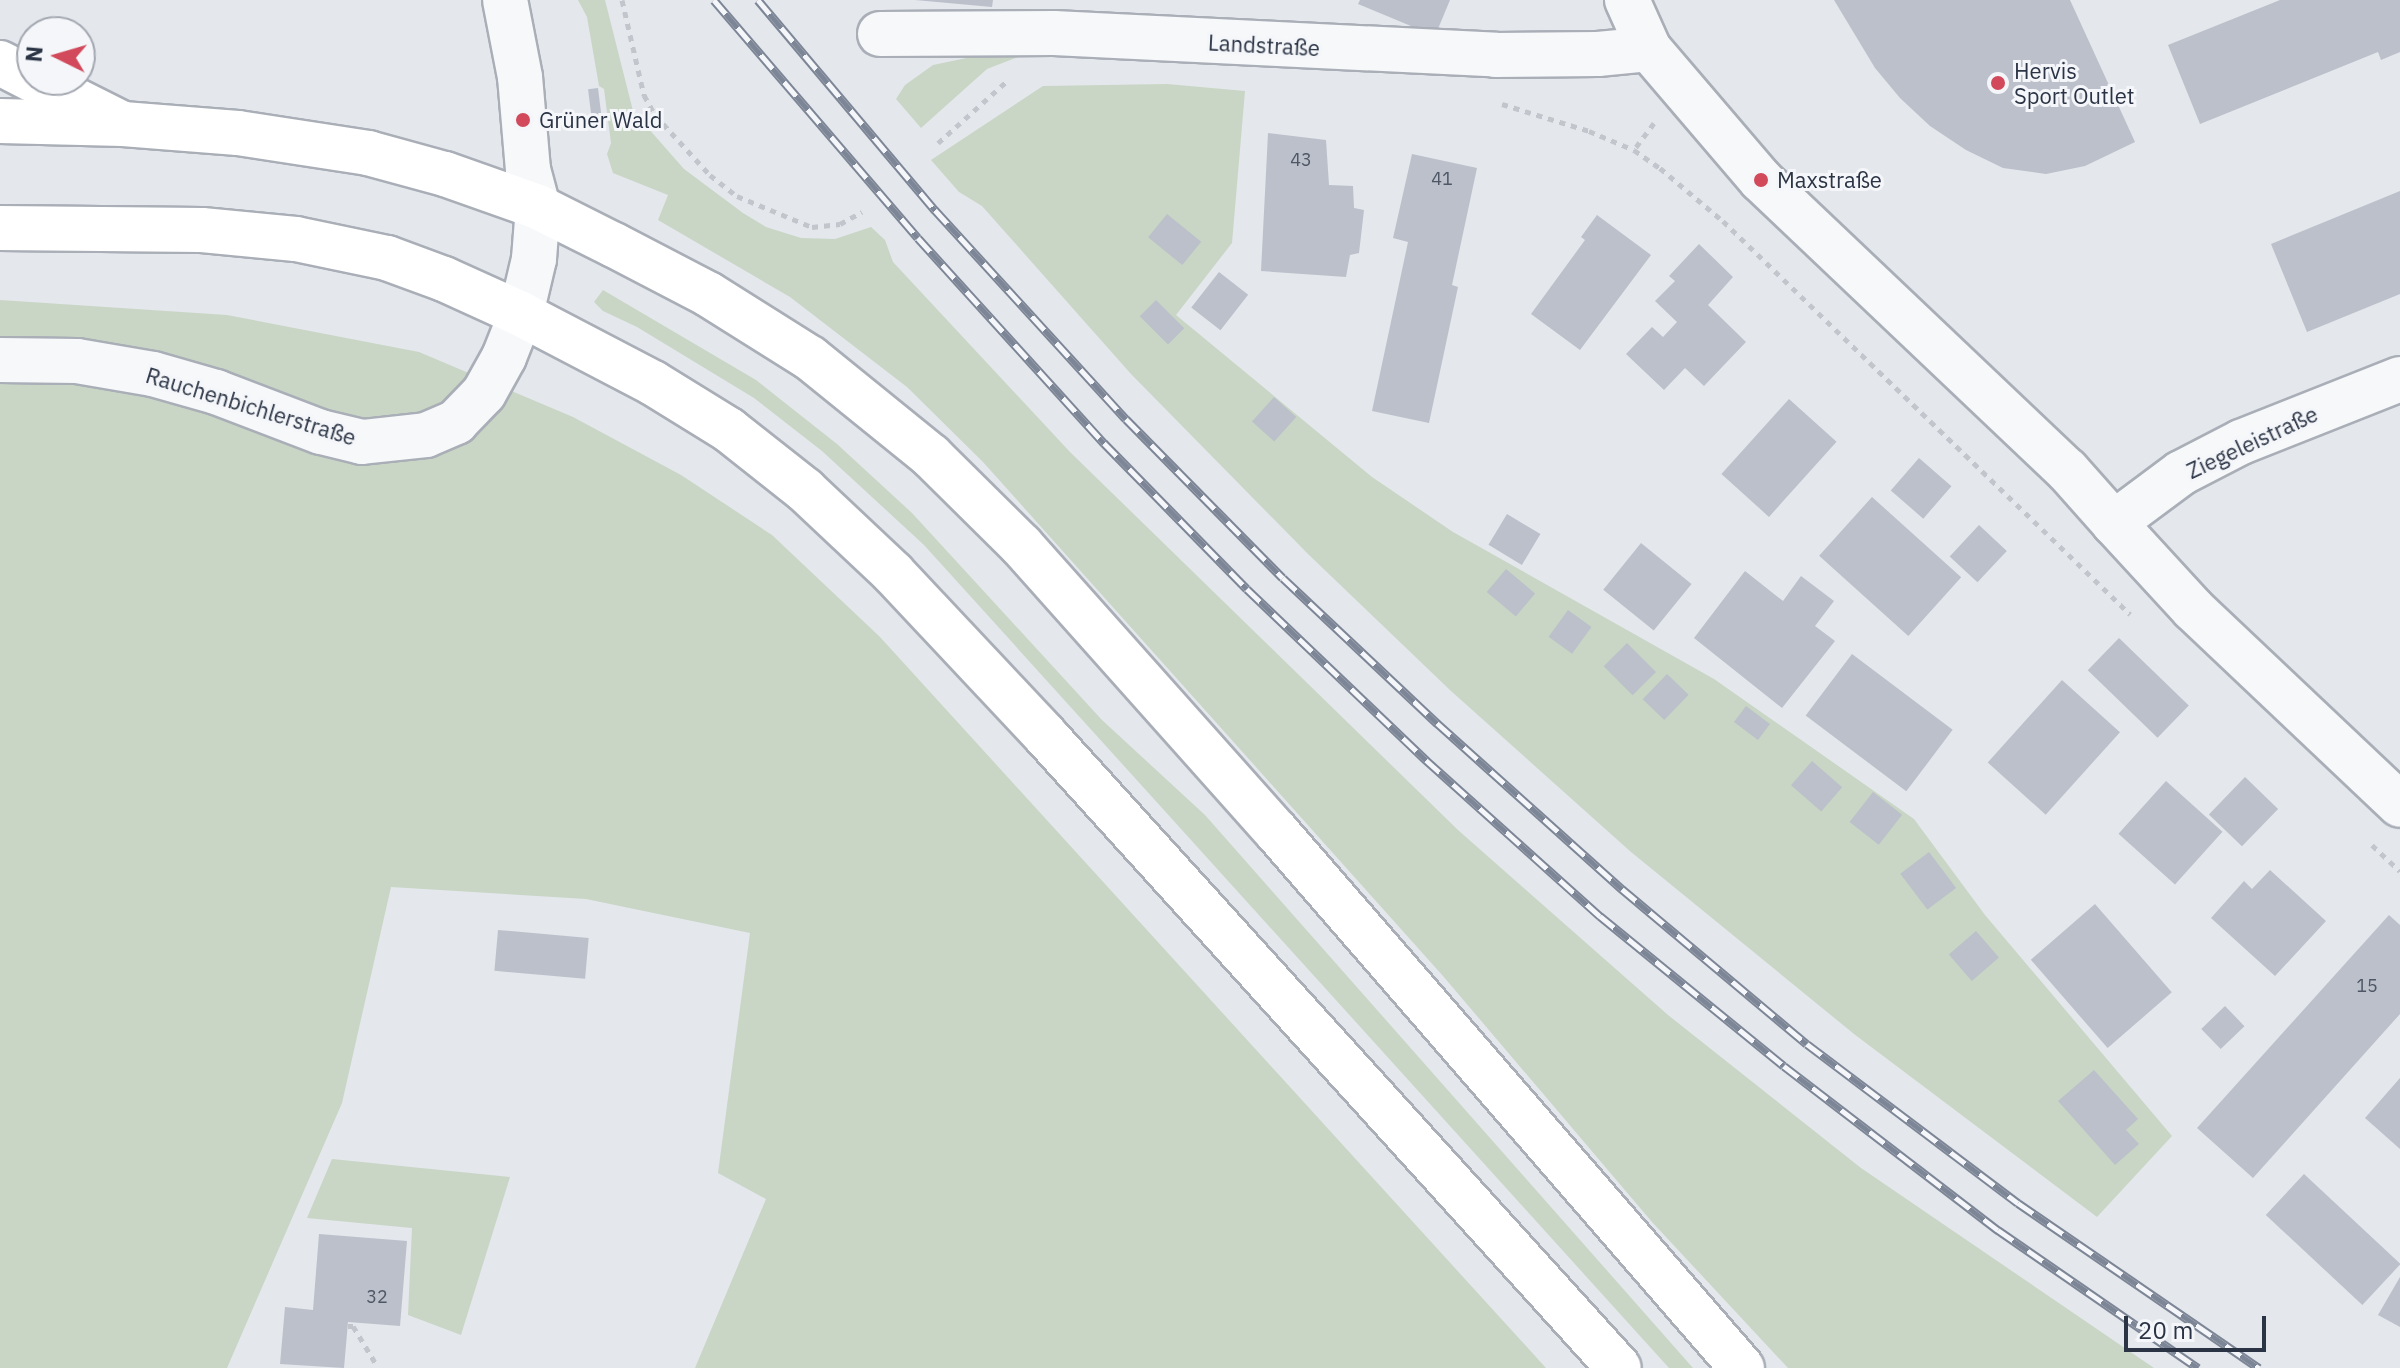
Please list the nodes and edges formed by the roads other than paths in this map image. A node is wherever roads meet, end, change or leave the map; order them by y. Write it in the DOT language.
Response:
graph roads {
  1 [pos="505,0"];
  2 [pos="1627,0"];
  3 [pos="880,34"];
  4 [pos="1649,49"];
  5 [pos="67,96"];
  6 [pos="0,121"];
  7 [pos="123,124"];
  8 [pos="538,207"];
  9 [pos="0,228"];
  10 [pos="521,314"];
  11 [pos="0,360"];
  12 [pos="2400,379"];
  13 [pos="2114,523"];
  14 [pos="2400,805"];
  15 [pos="1619,1368"];
  16 [pos="1742,1368"];
  1 -- 8 [label="street, Rauchenbichlerstraße"];
  2 -- 4 [label="street"];
  3 -- 4 [label="street, Landstraße"];
  4 -- 13 [label="street"];
  5 -- 7 [label="main road"];
  6 -- 7 [label="main road"];
  7 -- 8 [label="main road"];
  8 -- 10 [label="street, Rauchenbichlerstraße"];
  8 -- 16 [label="main road"];
  9 -- 10 [label="main road"];
  10 -- 11 [label="street, Rauchenbichlerstraße"];
  10 -- 15 [label="main road"];
  12 -- 13 [label="street, Ziegeleistraße"];
  13 -- 14 [label="street"];
}
